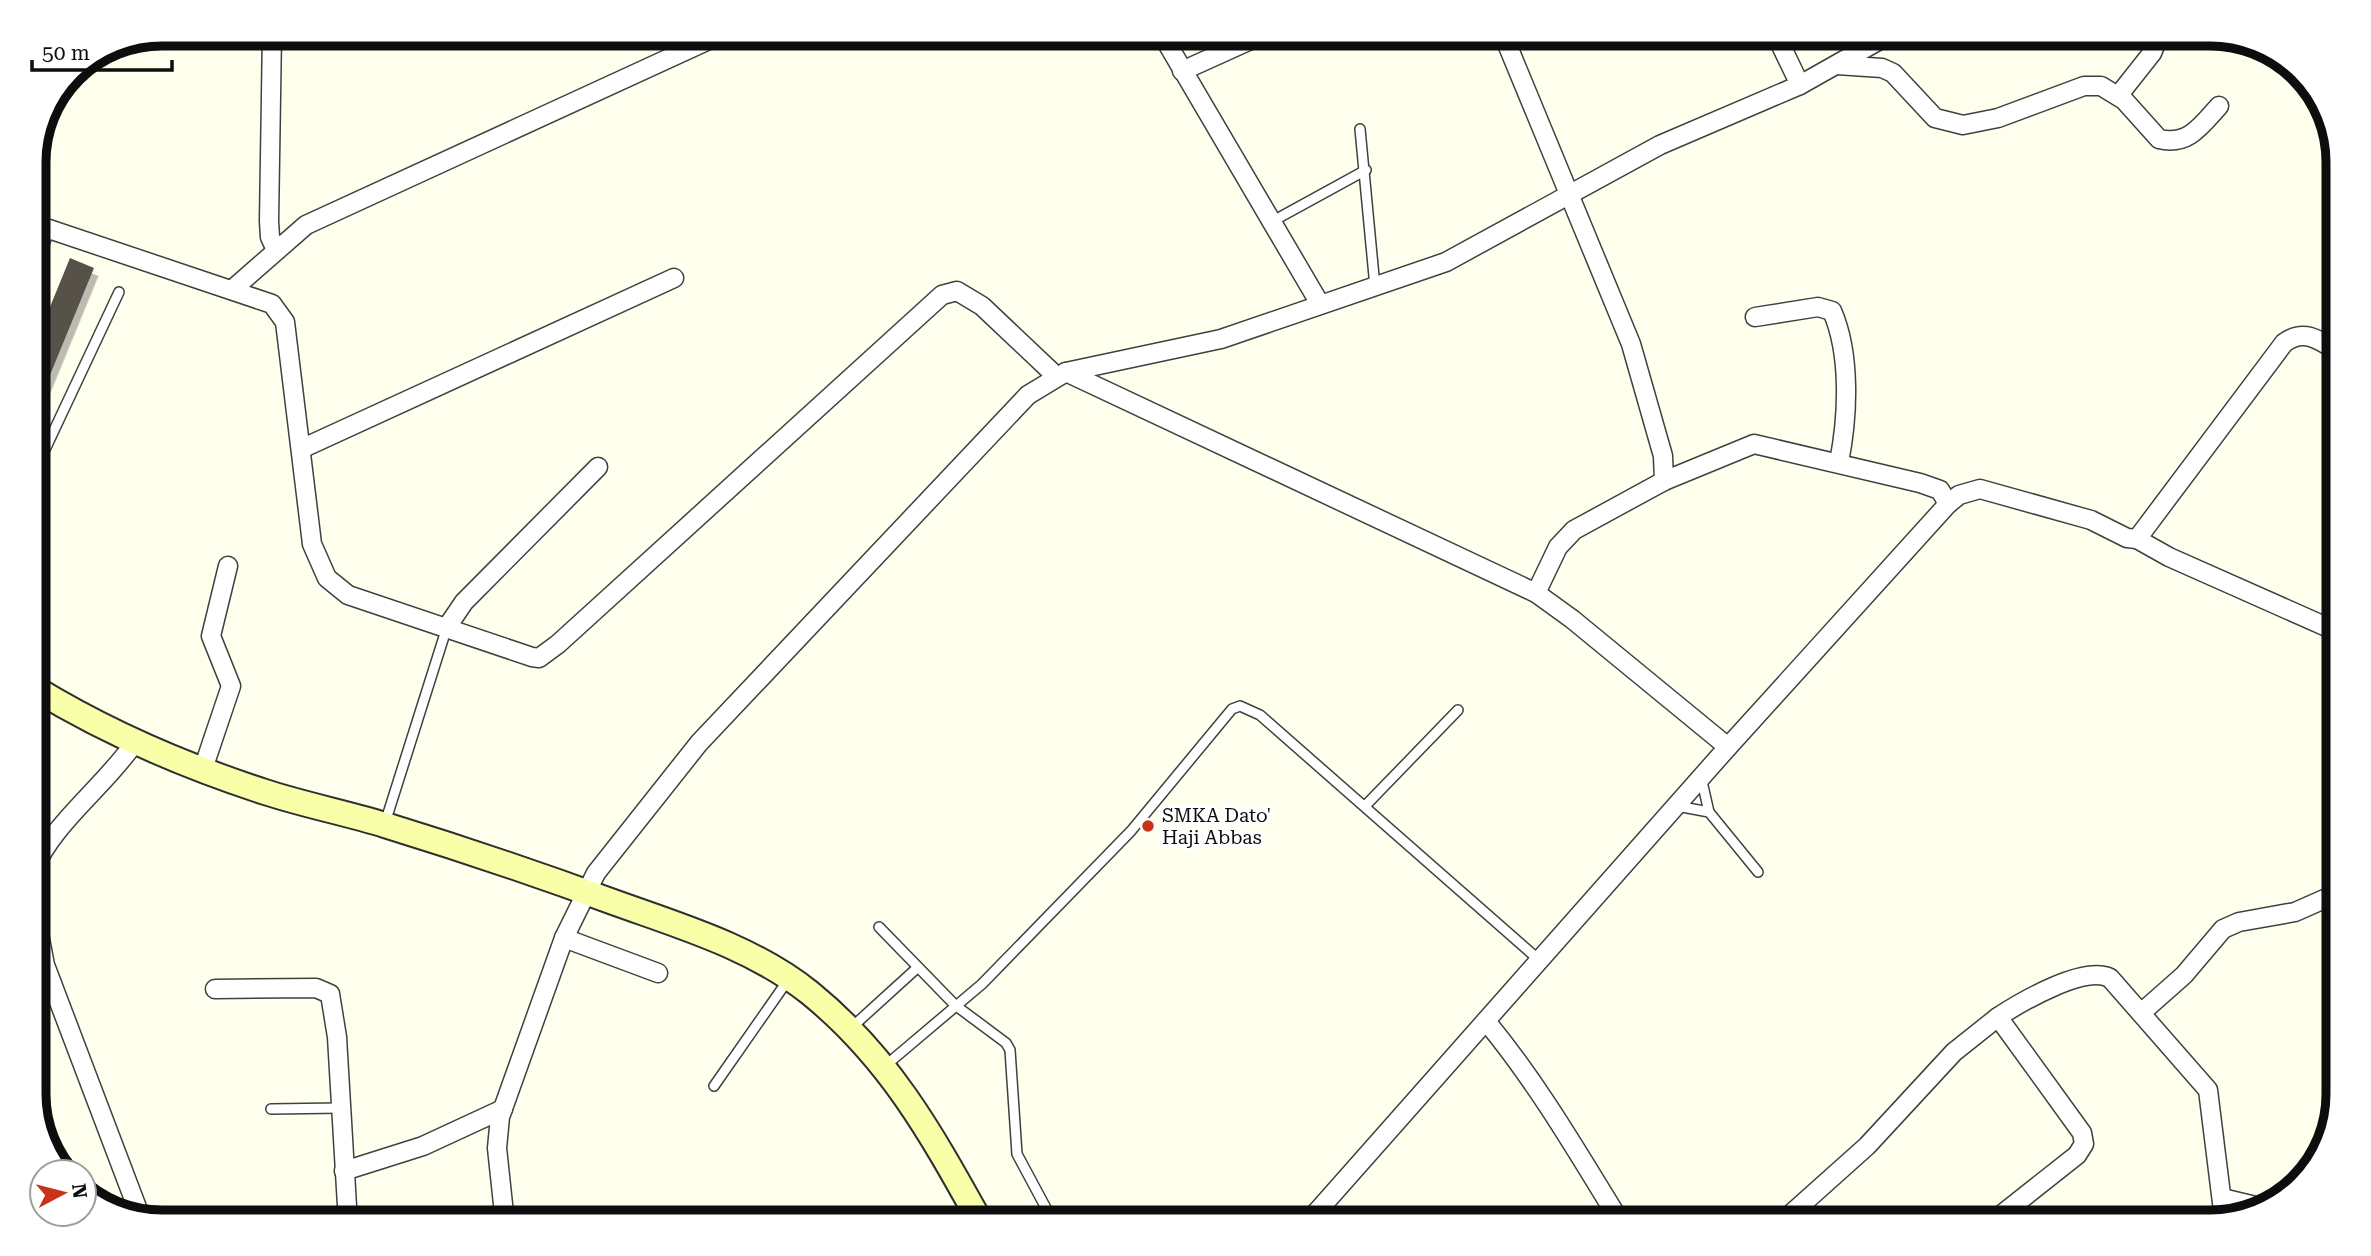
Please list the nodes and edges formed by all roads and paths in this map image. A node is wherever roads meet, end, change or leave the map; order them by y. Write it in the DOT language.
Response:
graph roads {
  1 [pos="272,46"];
  2 [pos="696,46"];
  3 [pos="1168,46"];
  4 [pos="1237,46"];
  5 [pos="1508,46"];
  6 [pos="1782,46"];
  7 [pos="1869,46"];
  8 [pos="2155,46"];
  9 [pos="1836,65"];
  10 [pos="1182,71"];
  11 [pos="1800,85"];
  12 [pos="2118,96"];
  13 [pos="2219,106"];
  14 [pos="1360,129"];
  15 [pos="1366,170"];
  16 [pos="1568,195"];
  17 [pos="1271,222"];
  18 [pos="46,229"];
  19 [pos="276,250"];
  20 [pos="674,278"];
  21 [pos="1375,287"];
  22 [pos="233,289"];
  23 [pos="119,292"];
  24 [pos="1320,304"];
  25 [pos="1755,317"];
  26 [pos="2325,343"];
  27 [pos="1061,374"];
  28 [pos="46,447"];
  29 [pos="301,449"];
  30 [pos="1839,462"];
  31 [pos="598,467"];
  32 [pos="1664,481"];
  33 [pos="1948,504"];
  34 [pos="2137,538"];
  35 [pos="228,566"];
  36 [pos="1536,593"];
  37 [pos="2326,625"];
  38 [pos="447,627"];
  39 [pos="46,695"];
  40 [pos="1458,710"];
  41 [pos="135,742"];
  42 [pos="1728,747"];
  43 [pos="203,769"];
  44 [pos="1701,777"];
  45 [pos="1366,806"];
  46 [pos="1676,806"];
  47 [pos="1709,812"];
  48 [pos="384,825"];
  49 [pos="46,847"];
  50 [pos="1758,872"];
  51 [pos="586,892"];
  52 [pos="2326,898"];
  53 [pos="880,928"];
  54 [pos="564,939"];
  55 [pos="1539,960"];
  56 [pos="917,968"];
  57 [pos="658,973"];
  58 [pos="789,978"];
  59 [pos="46,986"];
  60 [pos="215,989"];
  61 [pos="955,1005"];
  62 [pos="2141,1013"];
  63 [pos="1998,1017"];
  64 [pos="1486,1021"];
  65 [pos="850,1029"];
  66 [pos="883,1067"];
  67 [pos="714,1086"];
  68 [pos="341,1108"];
  69 [pos="271,1109"];
  70 [pos="503,1109"];
  71 [pos="344,1171"];
  72 [pos="2222,1198"];
  73 [pos="2248,1204"];
  74 [pos="133,1207"];
  75 [pos="347,1210"];
  76 [pos="504,1210"];
  77 [pos="974,1210"];
  78 [pos="1047,1210"];
  79 [pos="1319,1210"];
  80 [pos="1613,1210"];
  81 [pos="1796,1210"];
  82 [pos="2007,1210"];
  83 [pos="2223,1210"];
  1 -- 19 [label="street"];
  2 -- 19 [label="street"];
  3 -- 10 [label="street"];
  4 -- 10 [label="street"];
  5 -- 16 [label="street"];
  6 -- 11 [label="street"];
  7 -- 9 [label="street"];
  8 -- 12 [label="street"];
  9 -- 11 [label="street"];
  9 -- 12 [label="street"];
  10 -- 17 [label="street"];
  11 -- 16 [label="street"];
  12 -- 13 [label="street"];
  14 -- 15 [label="lane"];
  15 -- 17 [label="lane"];
  15 -- 21 [label="lane"];
  16 -- 21 [label="street"];
  16 -- 32 [label="street"];
  17 -- 24 [label="street"];
  18 -- 22 [label="street"];
  19 -- 22 [label="street"];
  20 -- 29 [label="street"];
  21 -- 24 [label="street"];
  22 -- 29 [label="street"];
  23 -- 28 [label="lane"];
  24 -- 27 [label="street"];
  25 -- 30 [label="street"];
  26 -- 34 [label="street"];
  27 -- 36 [label="street"];
  27 -- 38 [label="street"];
  27 -- 51 [label="street"];
  29 -- 38 [label="street"];
  30 -- 32 [label="street"];
  30 -- 33 [label="street"];
  31 -- 38 [label="street"];
  32 -- 36 [label="street"];
  33 -- 34 [label="street"];
  33 -- 42 [label="street"];
  34 -- 37 [label="street"];
  35 -- 43 [label="street"];
  36 -- 42 [label="street"];
  38 -- 48 [label="lane"];
  39 -- 41 [label="street"];
  40 -- 45 [label="lane"];
  41 -- 43 [label="street"];
  41 -- 49 [label="street"];
  42 -- 44 [label="street"];
  43 -- 48 [label="street"];
  44 -- 46 [label="street"];
  44 -- 47 [label="lane"];
  45 -- 55 [label="lane"];
  45 -- 61 [label="lane"];
  46 -- 47 [label="lane"];
  46 -- 55 [label="street"];
  47 -- 50 [label="lane"];
  48 -- 51 [label="street"];
  51 -- 54 [label="street"];
  51 -- 58 [label="street"];
  52 -- 62 [label="street"];
  53 -- 56 [label="lane"];
  54 -- 57 [label="street"];
  54 -- 70 [label="street"];
  55 -- 64 [label="street"];
  56 -- 61 [label="lane"];
  56 -- 65 [label="lane"];
  58 -- 65 [label="street"];
  58 -- 67 [label="lane"];
  59 -- 74 [label="street"];
  60 -- 68 [label="street"];
  61 -- 66 [label="lane"];
  61 -- 78 [label="lane"];
  62 -- 63 [label="street"];
  62 -- 72 [label="street"];
  63 -- 81 [label="street"];
  63 -- 82 [label="street"];
  64 -- 79 [label="street"];
  64 -- 80 [label="street"];
  65 -- 66 [label="street"];
  66 -- 77 [label="street"];
  68 -- 69 [label="lane"];
  68 -- 71 [label="street"];
  70 -- 71 [label="street"];
  70 -- 76 [label="street"];
  71 -- 75 [label="street"];
  72 -- 73 [label="street"];
  72 -- 83 [label="street"];
}
